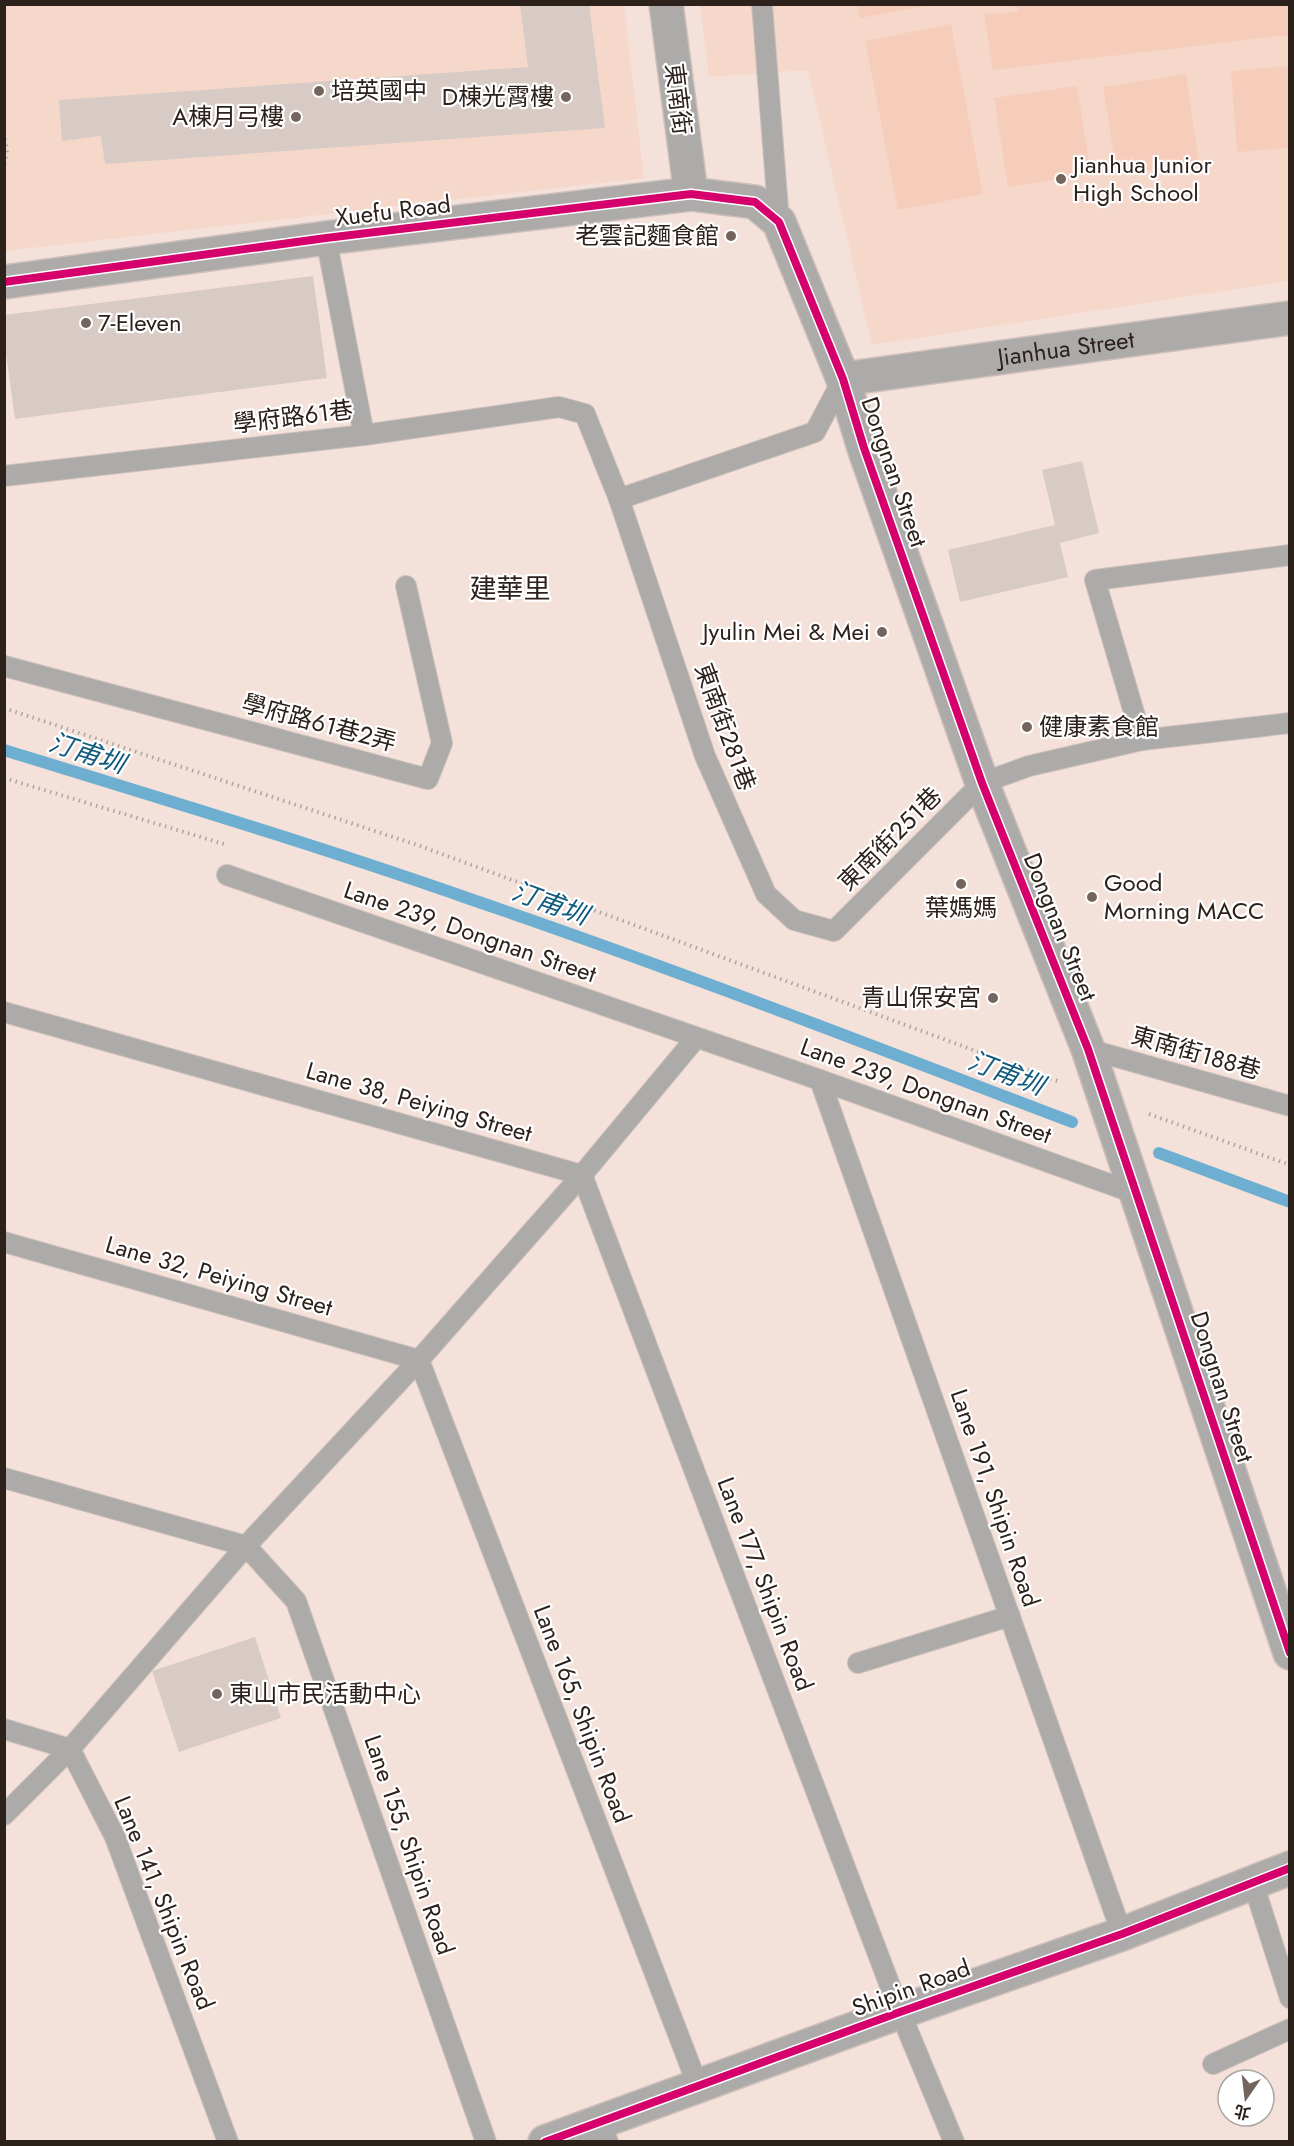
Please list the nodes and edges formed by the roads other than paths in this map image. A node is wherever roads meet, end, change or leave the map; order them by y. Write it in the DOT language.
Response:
graph roads {
  1 [pos="666,4"];
  2 [pos="762,4"];
  3 [pos="691,194"];
  4 [pos="779,222"];
  5 [pos="326,238"];
  6 [pos="4,282"];
  7 [pos="1290,318"];
  8 [pos="843,379"];
  9 [pos="585,414"];
  10 [pos="364,435"];
  11 [pos="4,476"];
  12 [pos="619,498"];
  13 [pos="1290,555"];
  14 [pos="406,586"];
  15 [pos="4,666"];
  16 [pos="1290,723"];
  17 [pos="1142,740"];
  18 [pos="981,783"];
  19 [pos="227,875"];
  20 [pos="834,932"];
  21 [pos="4,1012"];
  22 [pos="696,1038"];
  23 [pos="1088,1049"];
  24 [pos="820,1080"];
  25 [pos="1290,1106"];
  26 [pos="582,1175"];
  27 [pos="1137,1194"];
  28 [pos="4,1242"];
  29 [pos="419,1360"];
  30 [pos="4,1478"];
  31 [pos="246,1546"];
  32 [pos="1010,1616"];
  33 [pos="1290,1653"];
  34 [pos="858,1663"];
  35 [pos="4,1729"];
  36 [pos="70,1749"];
  37 [pos="4,1815"];
  38 [pos="1290,1868"];
  39 [pos="1253,1883"];
  40 [pos="1122,1934"];
  41 [pos="1290,1998"];
  42 [pos="900,2012"];
  43 [pos="1290,2030"];
  44 [pos="1213,2064"];
  45 [pos="698,2086"];
  46 [pos="604,2132"];
  47 [pos="228,2142"];
  48 [pos="486,2142"];
  49 [pos="545,2142"];
  50 [pos="954,2142"];
  1 -- 3 [label="street, 東南街"];
  2 -- 4 [label="lane"];
  3 -- 4 [label="street, Xuefu Road"];
  3 -- 5 [label="street, Xuefu Road"];
  4 -- 8 [label="street, Dongnan Street"];
  5 -- 6 [label="street, Xuefu Road"];
  5 -- 10 [label="lane"];
  7 -- 8 [label="street, Jianhua Street"];
  8 -- 12 [label="lane"];
  8 -- 18 [label="street, Dongnan Street"];
  9 -- 10 [label="lane, 學府路61巷"];
  9 -- 12 [label="lane, 東南街281巷"];
  10 -- 11 [label="lane, 學府路61巷"];
  12 -- 20 [label="lane, 東南街281巷"];
  13 -- 17 [label="lane"];
  14 -- 15 [label="lane, 學府路61巷2弄"];
  16 -- 17 [label="lane"];
  17 -- 18 [label="lane"];
  18 -- 20 [label="lane, 東南街251巷"];
  18 -- 23 [label="street, Dongnan Street"];
  19 -- 22 [label="lane, Lane 239, Dongnan Street"];
  21 -- 26 [label="lane, Lane 38, Peiying Street"];
  22 -- 24 [label="lane, Lane 239, Dongnan Street"];
  22 -- 26 [label="lane"];
  23 -- 25 [label="lane, 東南街188巷"];
  23 -- 27 [label="street, Dongnan Street"];
  24 -- 27 [label="lane, Lane 239, Dongnan Street"];
  24 -- 32 [label="lane, Lane 191, Shipin Road"];
  26 -- 29 [label="lane"];
  26 -- 42 [label="lane, Lane 177, Shipin Road"];
  27 -- 33 [label="street, Dongnan Street"];
  28 -- 29 [label="lane, Lane 32, Peiying Street"];
  29 -- 31 [label="lane"];
  29 -- 45 [label="lane, Lane 165, Shipin Road"];
  30 -- 31 [label="lane"];
  31 -- 36 [label="lane"];
  31 -- 48 [label="lane, Lane 155, Shipin Road"];
  32 -- 34 [label="lane"];
  32 -- 40 [label="lane, Lane 191, Shipin Road"];
  35 -- 36 [label="lane"];
  36 -- 37 [label="lane"];
  36 -- 47 [label="lane, Lane 141, Shipin Road"];
  38 -- 39 [label="street, Shipin Road"];
  39 -- 40 [label="street, Shipin Road"];
  39 -- 41 [label="lane"];
  40 -- 42 [label="street, Shipin Road"];
  42 -- 45 [label="street, Shipin Road"];
  42 -- 50 [label="lane, Lane 177, Shipin Road"];
  43 -- 44 [label="lane"];
  45 -- 46 [label="street, Shipin Road"];
  46 -- 49 [label="street, Shipin Road"];
}
